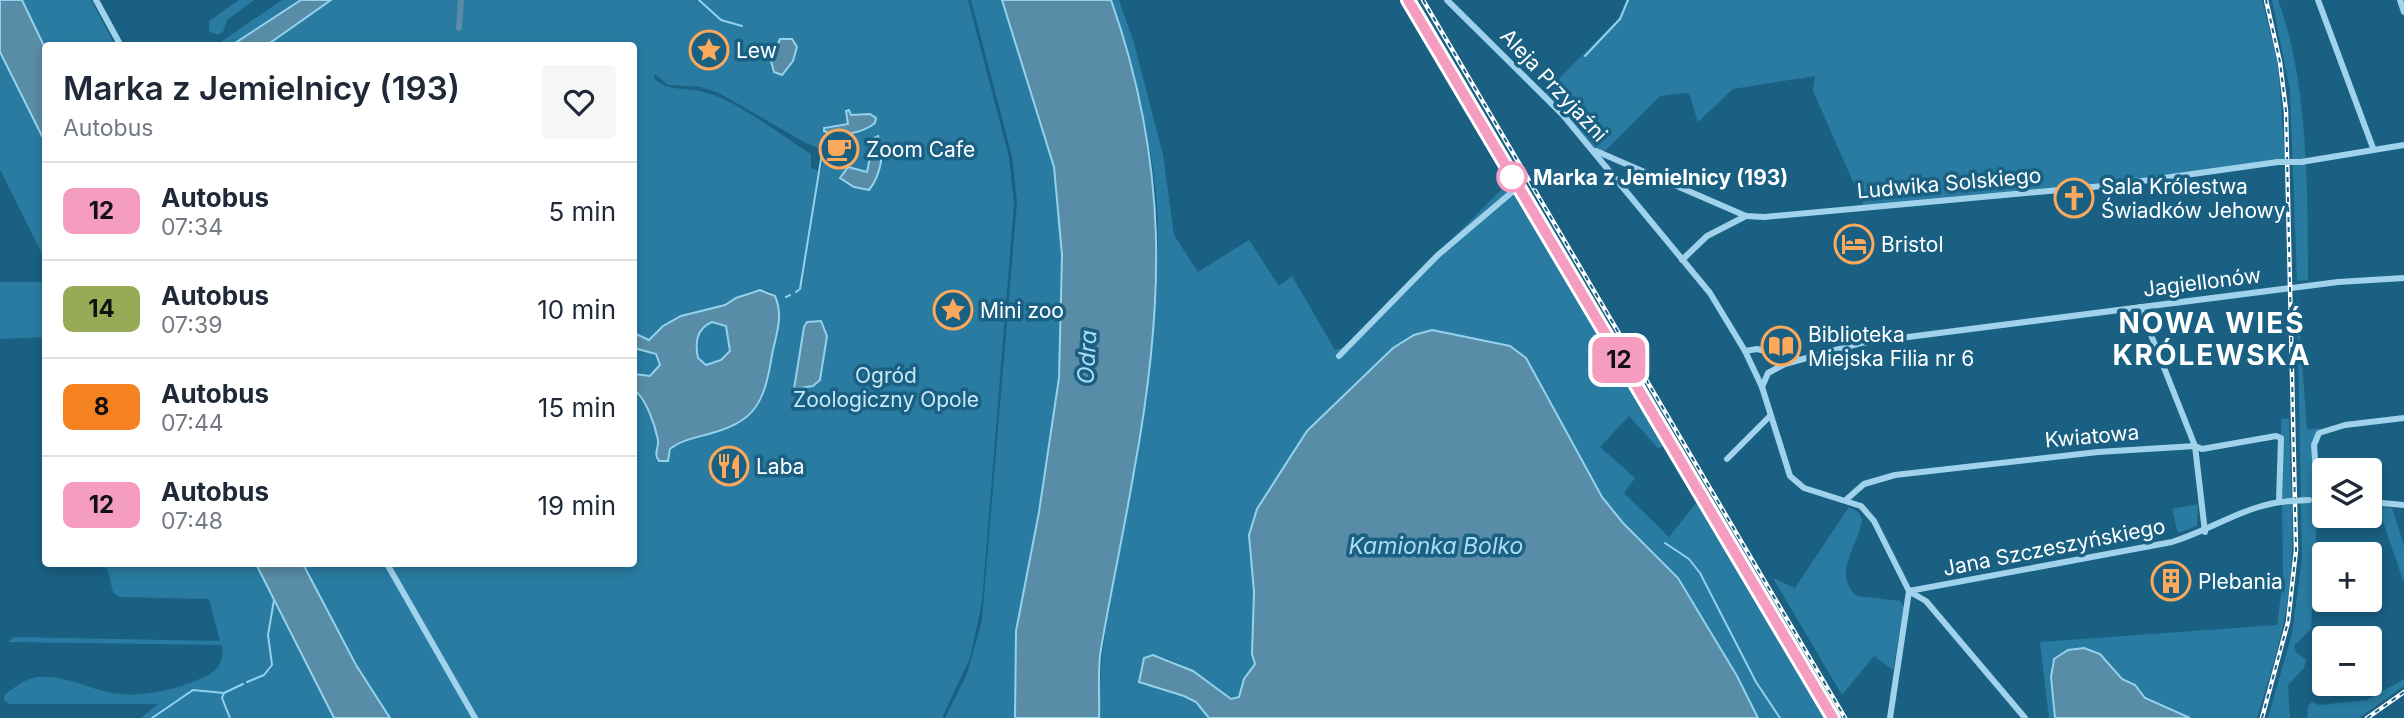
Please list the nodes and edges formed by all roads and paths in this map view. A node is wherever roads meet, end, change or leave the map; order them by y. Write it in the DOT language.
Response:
graph roads {
  1 [pos="96,0"];
  2 [pos="1408,0"];
  3 [pos="1447,0"];
  4 [pos="2318,0"];
  5 [pos="2400,0"];
  6 [pos="2404,12"];
  7 [pos="119,42"];
  8 [pos="1586,143"];
  9 [pos="2404,145"];
  10 [pos="2373,149"];
  11 [pos="1518,187"];
  12 [pos="1746,216"];
  13 [pos="1682,260"];
  14 [pos="2404,278"];
  15 [pos="2140,307"];
  16 [pos="1745,351"];
  17 [pos="1339,356"];
  18 [pos="1799,359"];
  19 [pos="1762,387"];
  20 [pos="1770,416"];
  21 [pos="2404,418"];
  22 [pos="2195,446"];
  23 [pos="2316,458"];
  24 [pos="1727,459"];
  25 [pos="1847,499"];
  26 [pos="2312,500"];
  27 [pos="2279,502"];
  28 [pos="2382,503"];
  29 [pos="2404,505"];
  30 [pos="2205,531"];
  31 [pos="389,567"];
  32 [pos="1909,591"];
  33 [pos="475,718"];
  34 [pos="1833,718"];
  35 [pos="1890,718"];
  36 [pos="2025,718"];
  1 -- 7 [label="street"];
  2 -- 11 [label="main road"];
  3 -- 8 [label="street, Aleja Przyjaźni"];
  4 -- 10 [label="street"];
  5 -- 6 [label="street"];
  8 -- 12 [label="street, Ludwika Solskiego"];
  8 -- 13 [label="street, Aleja Przyjaźni"];
  9 -- 10 [label="street, Ludwika Solskiego"];
  10 -- 12 [label="street, Ludwika Solskiego, bridge"];
  11 -- 17 [label="street"];
  11 -- 34 [label="main road"];
  12 -- 13 [label="street, Ludwika Solskiego"];
  13 -- 16 [label="street, Aleja Przyjaźni"];
  14 -- 15 [label="street, Jagiellonów"];
  15 -- 18 [label="street, Jagiellonów"];
  15 -- 22 [label="street"];
  16 -- 18 [label="street, Jagiellonów"];
  16 -- 19 [label="street, Aleja Przyjaźni"];
  18 -- 19 [label="street, Jagiellonów"];
  19 -- 20 [label="street, Aleja Przyjaźni"];
  20 -- 24 [label="street"];
  20 -- 25 [label="street, Aleja Przyjaźni"];
  21 -- 23 [label="street"];
  22 -- 25 [label="street, Kwiatowa"];
  22 -- 27 [label="street, Kwiatowa"];
  22 -- 30 [label="street"];
  25 -- 32 [label="street, Aleja Przyjaźni"];
  26 -- 27 [label="street, Jana Szczeszyńskiego, bridge"];
  27 -- 30 [label="street, Jana Szczeszyńskiego"];
  28 -- 29 [label="street"];
  30 -- 32 [label="street, Jana Szczeszyńskiego"];
  31 -- 33 [label="street"];
  32 -- 35 [label="street"];
  32 -- 36 [label="street"];
}
